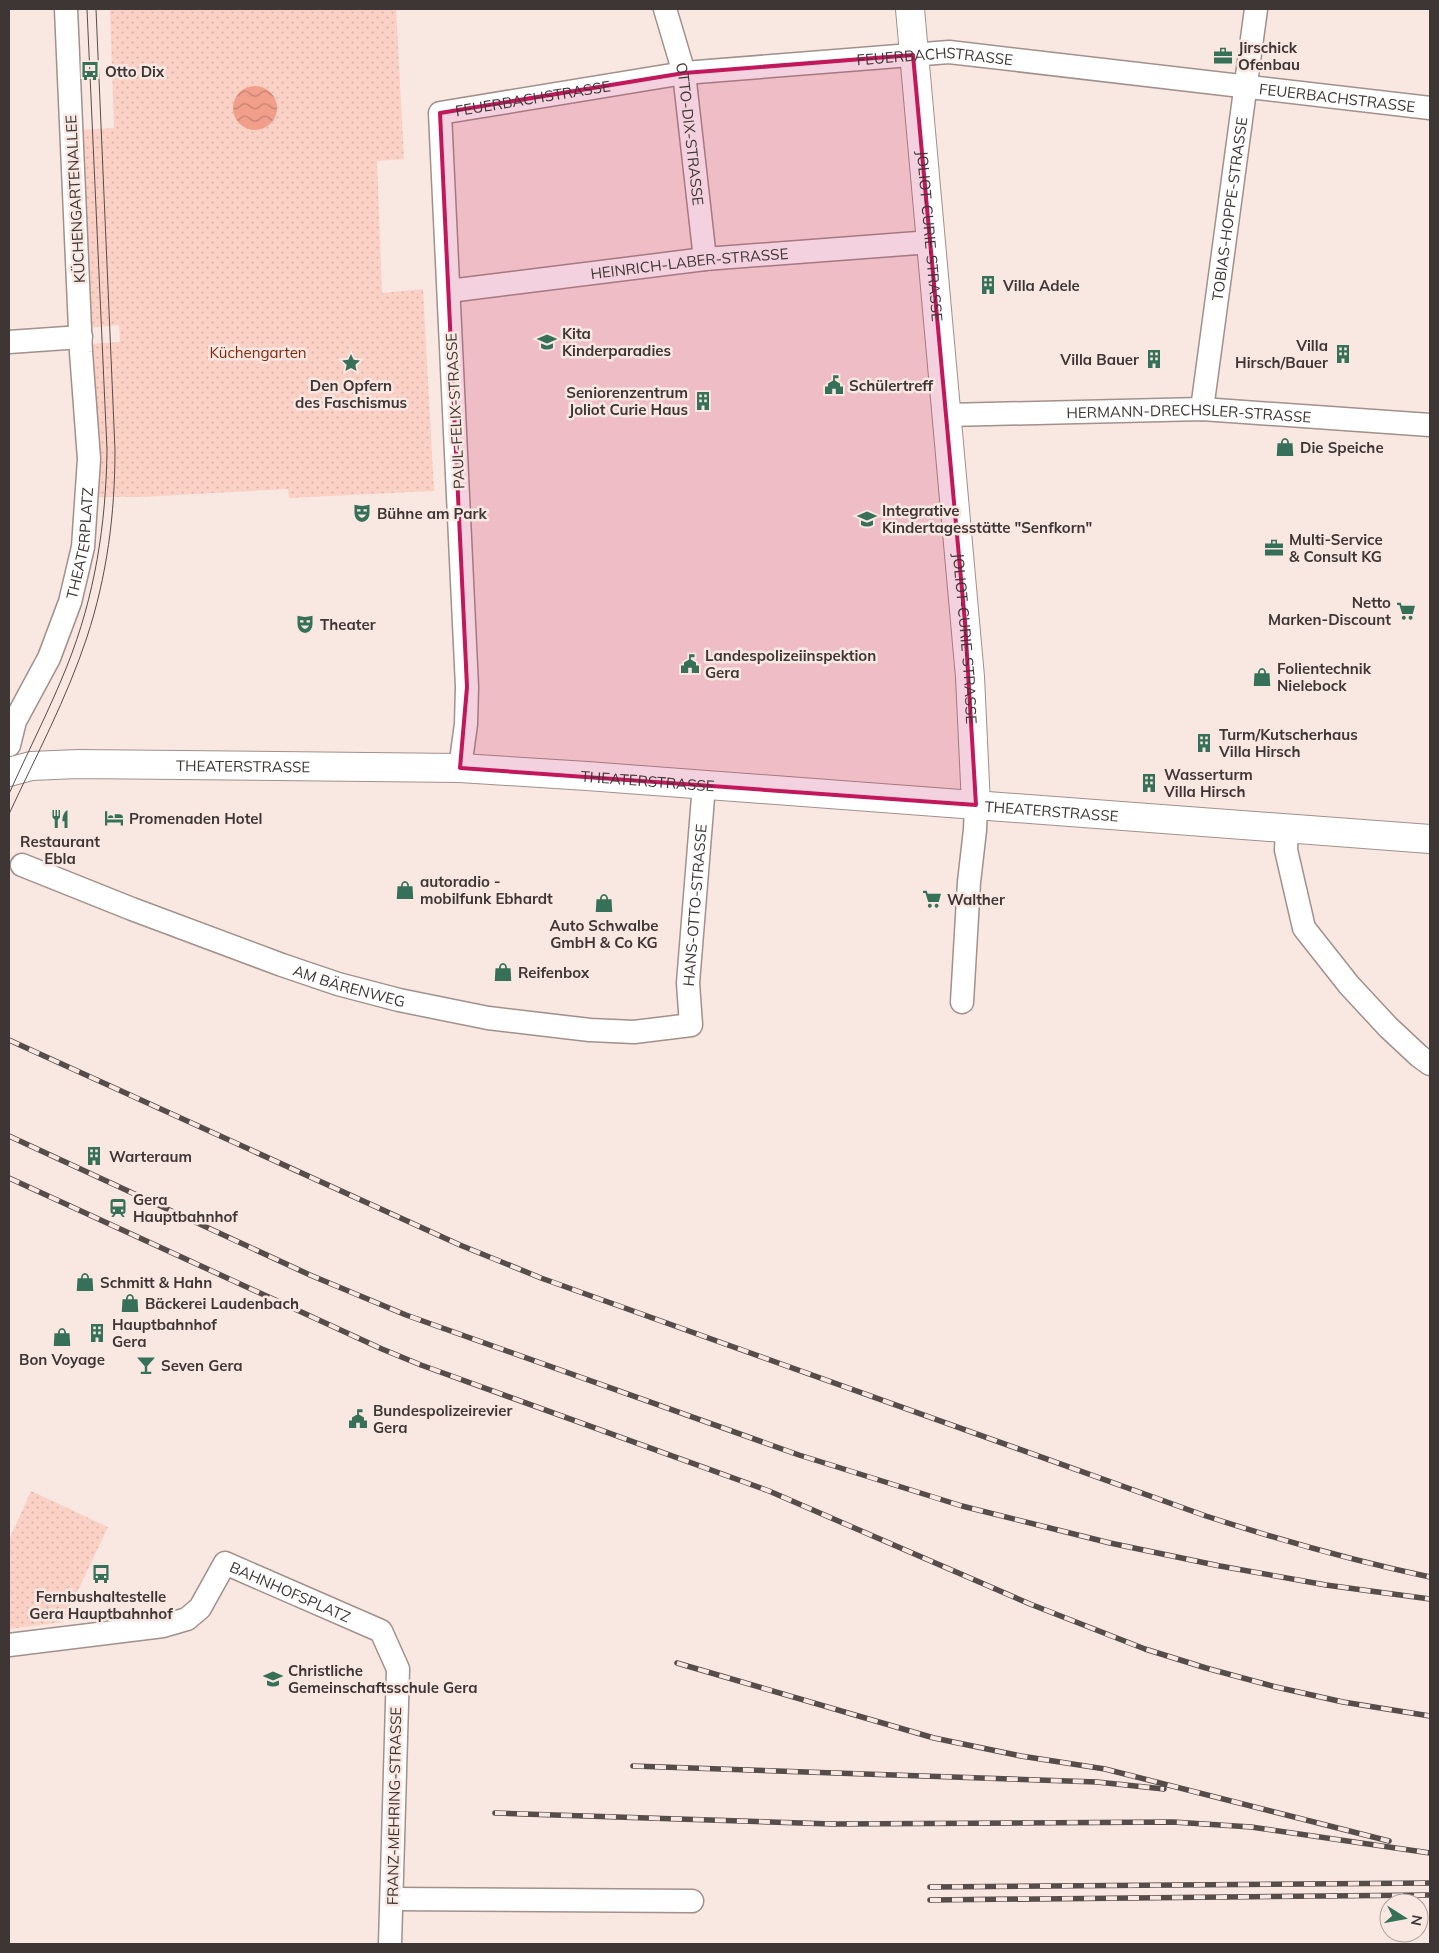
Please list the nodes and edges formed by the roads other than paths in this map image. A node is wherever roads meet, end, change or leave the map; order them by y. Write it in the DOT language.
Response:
graph roads {
  1 [pos="66,9"];
  2 [pos="665,9"];
  3 [pos="910,9"];
  4 [pos="1256,9"];
  5 [pos="913,55"];
  6 [pos="684,73"];
  7 [pos="1246,87"];
  8 [pos="1430,108"];
  9 [pos="440,113"];
  10 [pos="931,242"];
  11 [pos="705,259"];
  12 [pos="449,291"];
  13 [pos="9,342"];
  14 [pos="81,344"];
  15 [pos="1202,409"];
  16 [pos="948,415"];
  17 [pos="1430,425"];
  18 [pos="9,745"];
  19 [pos="460,768"];
  20 [pos="9,772"];
  21 [pos="704,785"];
  22 [pos="976,806"];
  23 [pos="1287,829"];
  24 [pos="1430,839"];
  25 [pos="22,865"];
  26 [pos="962,1002"];
  27 [pos="692,1025"];
  28 [pos="1430,1064"];
  29 [pos="9,1645"];
  30 [pos="398,1668"];
  31 [pos="392,1899"];
  32 [pos="692,1901"];
  33 [pos="390,1944"];
  1 -- 14 [label="street, KÜCHENGARTENALLEE"];
  2 -- 6 [label="street, OTTO-DIX-STRASSE"];
  3 -- 5 [label="main road, JOLIOT-CURIE-STRASSE"];
  4 -- 7 [label="street, TOBIAS-HOPPE-STRASSE"];
  5 -- 6 [label="street, FEUERBACHSTRASSE"];
  5 -- 7 [label="street, FEUERBACHSTRASSE"];
  5 -- 10 [label="main road, JOLIOT-CURIE-STRASSE"];
  6 -- 9 [label="street, FEUERBACHSTRASSE"];
  6 -- 11 [label="street, OTTO-DIX-STRASSE"];
  7 -- 8 [label="street, FEUERBACHSTRASSE"];
  7 -- 15 [label="street, TOBIAS-HOPPE-STRASSE"];
  9 -- 12 [label="street, PAUL-FELIX-STRASSE"];
  10 -- 11 [label="street, HEINRICH-LABER-STRASSE"];
  10 -- 16 [label="main road, JOLIOT-CURIE-STRASSE"];
  11 -- 12 [label="street, HEINRICH-LABER-STRASSE"];
  12 -- 19 [label="street, PAUL-FELIX-STRASSE"];
  13 -- 14 [label="street"];
  14 -- 18 [label="street, THEATERPLATZ"];
  15 -- 16 [label="street, HERMANN-DRECHSLER-STRASSE"];
  15 -- 17 [label="street, HERMANN-DRECHSLER-STRASSE"];
  16 -- 22 [label="main road, JOLIOT-CURIE-STRASSE"];
  19 -- 20 [label="main road, THEATERSTRASSE"];
  19 -- 21 [label="main road, THEATERSTRASSE"];
  21 -- 22 [label="main road, THEATERSTRASSE"];
  21 -- 27 [label="street, HANS-OTTO-STRASSE"];
  22 -- 23 [label="main road, THEATERSTRASSE"];
  22 -- 26 [label="street, JOLIOT-CURIE-STRASSE"];
  23 -- 24 [label="main road, THEATERSTRASSE"];
  23 -- 28 [label="street"];
  25 -- 27 [label="street, AM BÄRENWEG"];
  29 -- 30 [label="street, BAHNHOFSPLATZ"];
  30 -- 31 [label="street, FRANZ-MEHRING-STRASSE"];
  31 -- 32 [label="street"];
  31 -- 33 [label="street, FRANZ-MEHRING-STRASSE"];
}
